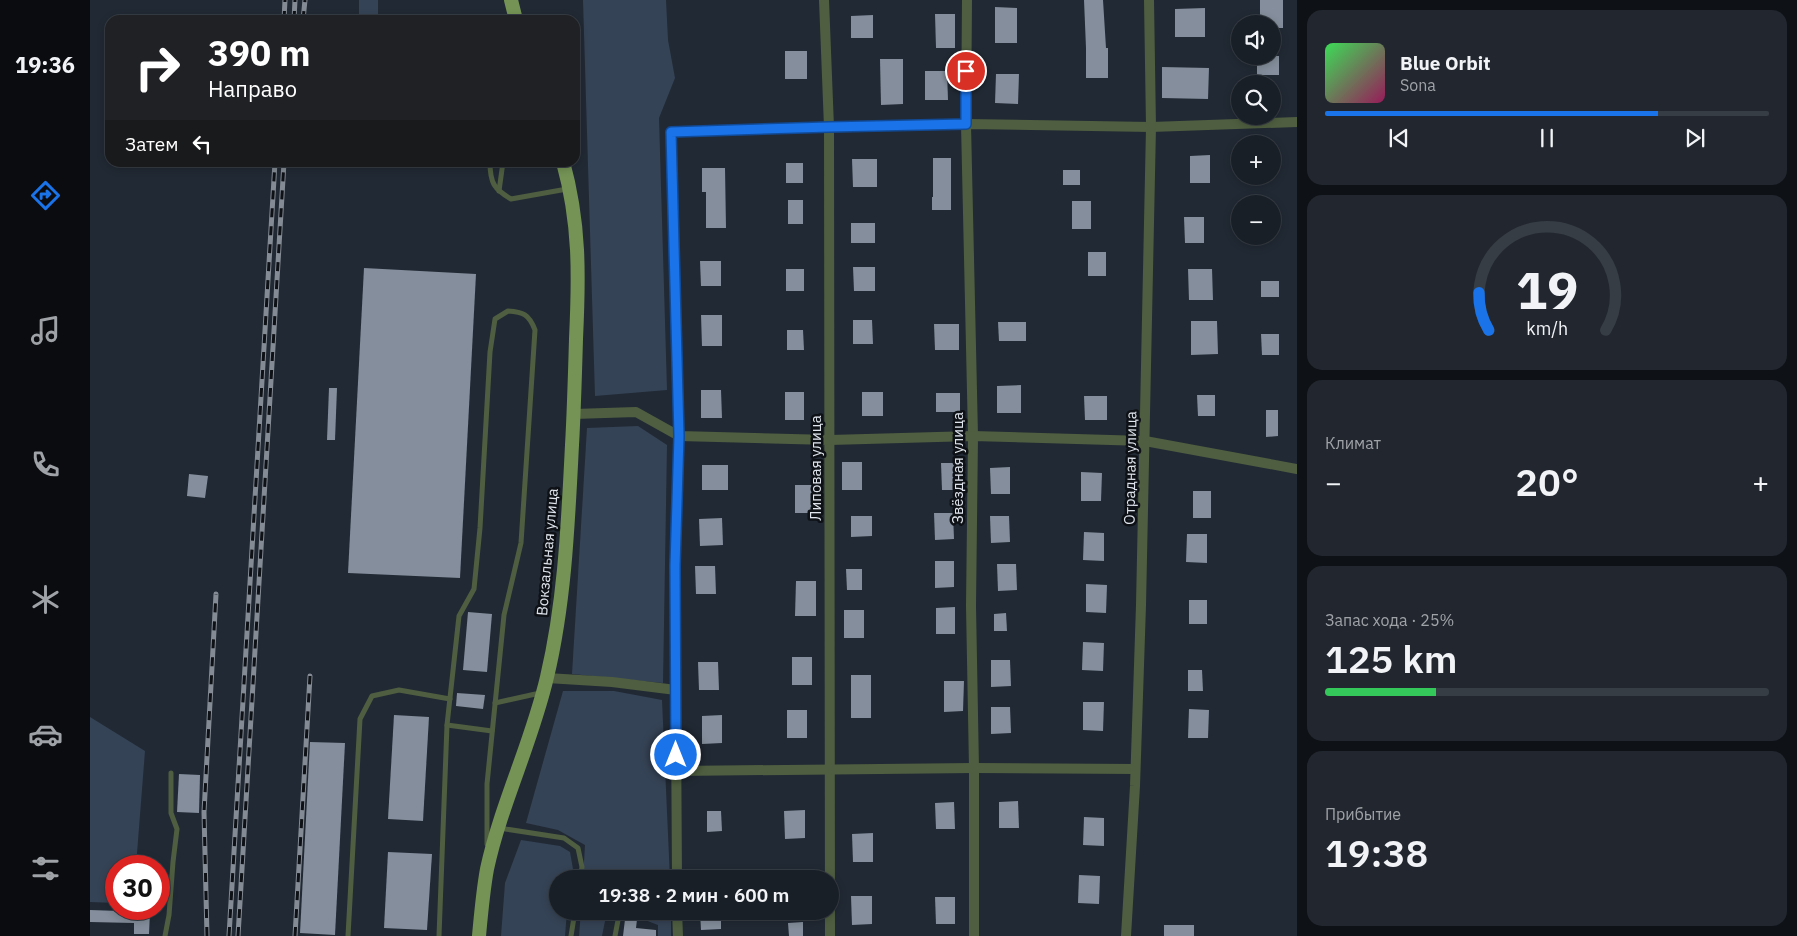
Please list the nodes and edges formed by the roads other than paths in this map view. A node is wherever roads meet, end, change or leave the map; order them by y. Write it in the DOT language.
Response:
graph roads {
  1 [pos="511,0"];
  2 [pos="824,0"];
  3 [pos="967,0"];
  4 [pos="1149,0"];
  5 [pos="515,15"];
  6 [pos="1297,122"];
  7 [pos="966,124"];
  8 [pos="1151,126"];
  9 [pos="829,127"];
  10 [pos="490,167"];
  11 [pos="502,167"];
  12 [pos="564,167"];
  13 [pos="570,189"];
  14 [pos="499,192"];
  15 [pos="574,414"];
  16 [pos="679,436"];
  17 [pos="973,436"];
  18 [pos="830,440"];
  19 [pos="1145,441"];
  20 [pos="1297,469"];
  21 [pos="547,678"];
  22 [pos="676,690"];
  23 [pos="543,692"];
  24 [pos="450,699"];
  25 [pos="495,703"];
  26 [pos="447,725"];
  27 [pos="492,731"];
  28 [pos="974,768"];
  29 [pos="1135,769"];
  30 [pos="830,770"];
  31 [pos="676,771"];
  32 [pos="171,773"];
  33 [pos="499,828"];
  34 [pos="488,869"];
  35 [pos="582,870"];
  36 [pos="677,870"];
  37 [pos="574,920"];
  38 [pos="618,920"];
  39 [pos="677,920"];
  40 [pos="165,936"];
  41 [pos="348,936"];
  42 [pos="439,936"];
  43 [pos="479,936"];
  44 [pos="571,936"];
  45 [pos="615,936"];
  46 [pos="678,936"];
  47 [pos="830,936"];
  48 [pos="974,936"];
  49 [pos="1126,936"];
  1 -- 5 [label="main road"];
  2 -- 9 [label="street, Липовая улица"];
  3 -- 7 [label="street, Звёздная улица"];
  4 -- 8 [label="street, Отрадная улица"];
  6 -- 8 [label="street"];
  7 -- 8 [label="street"];
  7 -- 9 [label="street"];
  7 -- 17 [label="street, Звёздная улица"];
  8 -- 19 [label="street, Отрадная улица"];
  9 -- 16 [label="street"];
  9 -- 18 [label="street, Липовая улица"];
  10 -- 14 [label="lane"];
  11 -- 14 [label="lane"];
  12 -- 13 [label="main road, Вокзальная улица"];
  13 -- 14 [label="lane"];
  13 -- 15 [label="main road, Вокзальная улица"];
  15 -- 16 [label="street"];
  15 -- 21 [label="main road, Вокзальная улица"];
  16 -- 18 [label="street"];
  16 -- 22 [label="street"];
  17 -- 18 [label="street"];
  17 -- 19 [label="street"];
  17 -- 28 [label="street, Звёздная улица"];
  18 -- 30 [label="street, Липовая улица"];
  19 -- 20 [label="street"];
  19 -- 29 [label="street, Отрадная улица"];
  21 -- 22 [label="street"];
  21 -- 23 [label="main road, Вокзальная улица"];
  22 -- 31 [label="street"];
  23 -- 25 [label="lane"];
  23 -- 33 [label="main road, Вокзальная улица"];
  24 -- 25 [label="lane"];
  24 -- 26 [label="lane"];
  24 -- 41 [label="lane"];
  25 -- 27 [label="lane"];
  26 -- 27 [label="lane"];
  26 -- 42 [label="lane"];
  27 -- 34 [label="lane"];
  28 -- 29 [label="street"];
  28 -- 30 [label="street"];
  28 -- 48 [label="street, Звёздная улица"];
  29 -- 49 [label="street, Отрадная улица"];
  30 -- 31 [label="street"];
  30 -- 47 [label="street, Липовая улица"];
  31 -- 36 [label="street"];
  32 -- 40 [label="lane"];
  33 -- 34 [label="main road, Вокзальная улица"];
  33 -- 35 [label="lane"];
  34 -- 43 [label="main road, Вокзальная улица"];
  37 -- 44 [label="lane"];
  38 -- 45 [label="lane"];
  39 -- 46 [label="street"];
}
